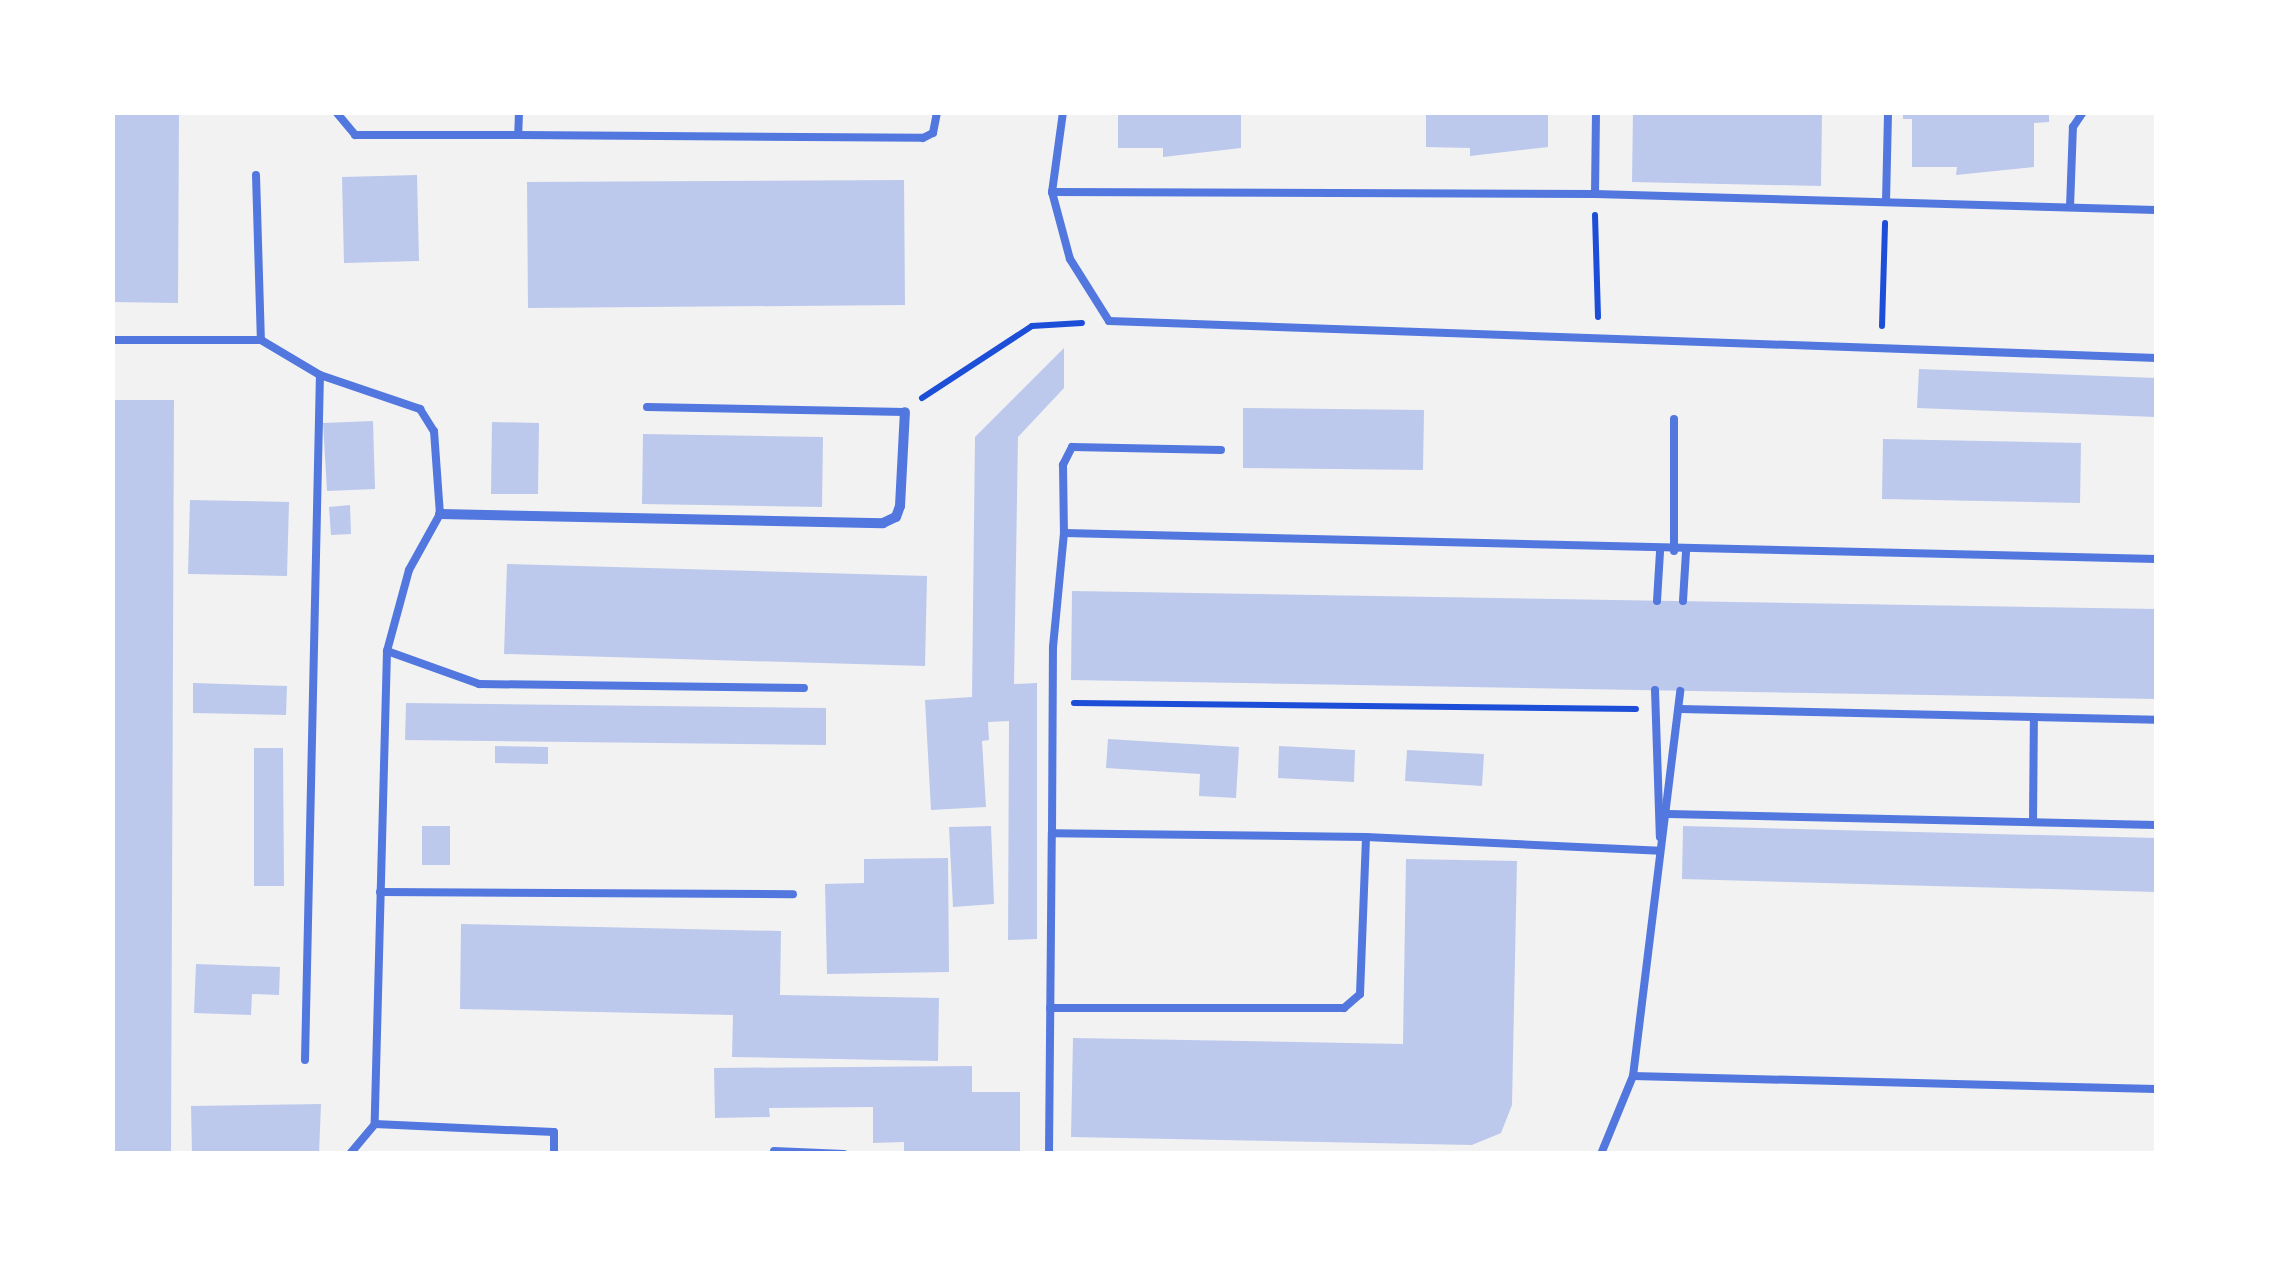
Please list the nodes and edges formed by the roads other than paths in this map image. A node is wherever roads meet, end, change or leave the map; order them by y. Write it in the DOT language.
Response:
graph roads {
  1 [pos="336,112"];
  2 [pos="518,112"];
  3 [pos="937,112"];
  4 [pos="1063,112"];
  5 [pos="1596,112"];
  6 [pos="1888,112"];
  7 [pos="2083,112"];
  8 [pos="518,135"];
  9 [pos="256,175"];
  10 [pos="1052,192"];
  11 [pos="1595,194"];
  12 [pos="1886,202"];
  13 [pos="2070,207"];
  14 [pos="2156,210"];
  15 [pos="112,340"];
  16 [pos="260,340"];
  17 [pos="2156,358"];
  18 [pos="320,375"];
  19 [pos="647,407"];
  20 [pos="905,412"];
  21 [pos="1674,420"];
  22 [pos="1222,450"];
  23 [pos="440,514"];
  24 [pos="1064,533"];
  25 [pos="1674,551"];
  26 [pos="1660,552"];
  27 [pos="1686,552"];
  28 [pos="2156,559"];
  29 [pos="1658,600"];
  30 [pos="1683,602"];
  31 [pos="387,650"];
  32 [pos="804,688"];
  33 [pos="1655,690"];
  34 [pos="1680,690"];
  35 [pos="1680,708"];
  36 [pos="2034,717"];
  37 [pos="2156,720"];
  38 [pos="1668,814"];
  39 [pos="2033,822"];
  40 [pos="2156,825"];
  41 [pos="1052,834"];
  42 [pos="1366,838"];
  43 [pos="1660,851"];
  44 [pos="380,892"];
  45 [pos="793,894"];
  46 [pos="1050,1008"];
  47 [pos="305,1060"];
  48 [pos="1633,1076"];
  49 [pos="2156,1088"];
  50 [pos="375,1124"];
  51 [pos="774,1151"];
  52 [pos="350,1154"];
  53 [pos="554,1154"];
  54 [pos="844,1154"];
  55 [pos="1048,1154"];
  56 [pos="1601,1154"];
  1 -- 8 [label="lane"];
  2 -- 8 [label="lane"];
  3 -- 8 [label="lane"];
  4 -- 10 [label="lane"];
  5 -- 11 [label="lane"];
  6 -- 12 [label="lane"];
  7 -- 13 [label="lane"];
  9 -- 16 [label="lane"];
  10 -- 11 [label="lane"];
  10 -- 17 [label="lane"];
  11 -- 12 [label="lane"];
  12 -- 13 [label="lane"];
  13 -- 14 [label="lane"];
  15 -- 16 [label="lane"];
  16 -- 18 [label="lane"];
  18 -- 23 [label="lane"];
  18 -- 47 [label="lane"];
  19 -- 20 [label="lane"];
  20 -- 23 [label="street"];
  21 -- 25 [label="lane"];
  22 -- 24 [label="lane"];
  23 -- 31 [label="lane"];
  24 -- 26 [label="lane"];
  24 -- 41 [label="lane"];
  25 -- 26 [label="lane"];
  25 -- 27 [label="lane"];
  26 -- 29 [label="lane"];
  27 -- 28 [label="lane"];
  27 -- 30 [label="lane"];
  31 -- 32 [label="lane"];
  31 -- 44 [label="lane"];
  33 -- 43 [label="lane"];
  34 -- 35 [label="lane"];
  35 -- 36 [label="lane"];
  35 -- 38 [label="lane"];
  36 -- 37 [label="lane"];
  36 -- 39 [label="lane"];
  38 -- 39 [label="lane"];
  38 -- 43 [label="lane"];
  39 -- 40 [label="lane"];
  41 -- 42 [label="lane"];
  41 -- 46 [label="lane"];
  42 -- 43 [label="lane"];
  42 -- 46 [label="lane"];
  43 -- 48 [label="lane"];
  44 -- 45 [label="lane"];
  44 -- 50 [label="lane"];
  46 -- 55 [label="lane"];
  48 -- 49 [label="lane"];
  48 -- 56 [label="lane"];
  50 -- 52 [label="lane"];
  50 -- 53 [label="lane"];
  51 -- 54 [label="lane"];
}
